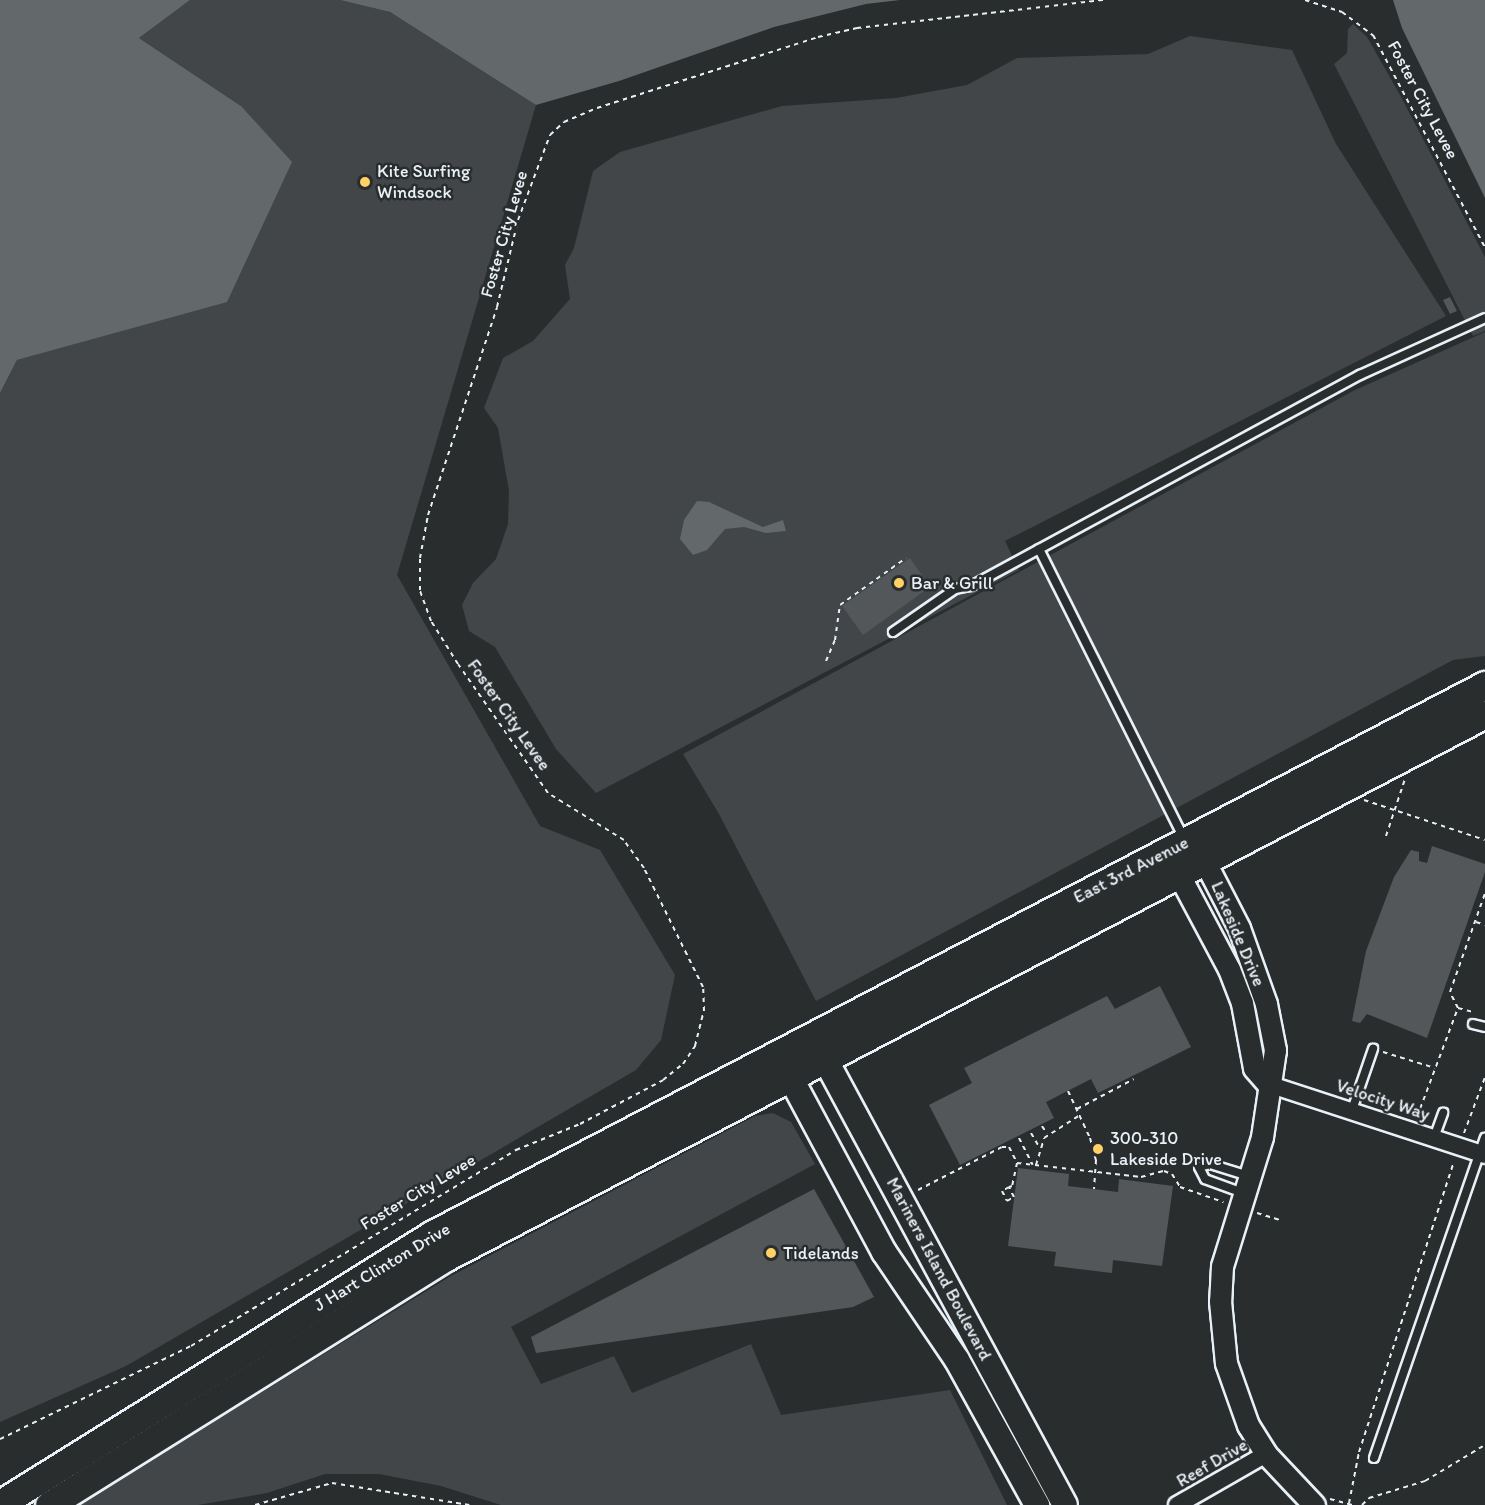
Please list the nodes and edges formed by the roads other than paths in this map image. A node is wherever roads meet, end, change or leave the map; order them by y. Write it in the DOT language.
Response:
graph roads {
  1 [pos="1485,318"];
  2 [pos="1039,549"];
  3 [pos="893,632"];
  4 [pos="1485,685"];
  5 [pos="1485,714"];
  6 [pos="1186,841"];
  7 [pos="1206,862"];
  8 [pos="1179,875"];
  9 [pos="1473,1024"];
  10 [pos="1485,1027"];
  11 [pos="805,1039"];
  12 [pos="1373,1049"];
  13 [pos="777,1054"];
  14 [pos="825,1059"];
  15 [pos="790,1077"];
  16 [pos="1268,1084"];
  17 [pos="1352,1110"];
  18 [pos="1443,1113"];
  19 [pos="1434,1138"];
  20 [pos="1483,1149"];
  21 [pos="1246,1184"];
  22 [pos="1266,1454"];
  23 [pos="1374,1458"];
  24 [pos="1317,1501"];
  25 [pos="0,1504"];
  26 [pos="49,1505"];
  27 [pos="1037,1505"];
  28 [pos="1065,1505"];
  29 [pos="1177,1505"];
  1 -- 2 [label="lane"];
  2 -- 3 [label="lane"];
  2 -- 6 [label="lane"];
  4 -- 6 [label="main road, East 3rd Avenue"];
  5 -- 7 [label="main road, East 3rd Avenue"];
  6 -- 7 [label="street, Lakeside Drive"];
  6 -- 8 [label="street"];
  6 -- 11 [label="main road, East 3rd Avenue"];
  7 -- 8 [label="main road, East 3rd Avenue"];
  7 -- 16 [label="street, Lakeside Drive"];
  8 -- 14 [label="main road, East 3rd Avenue"];
  8 -- 16 [label="street, Lakeside Drive"];
  9 -- 10 [label="lane"];
  11 -- 13 [label="main road, East 3rd Avenue"];
  11 -- 14 [label="main road, Mariners Island Boulevard"];
  12 -- 17 [label="lane"];
  13 -- 15 [label="main road, Mariners Island Boulevard"];
  13 -- 25 [label="main road, J Hart Clinton Drive"];
  14 -- 15 [label="main road, East 3rd Avenue"];
  14 -- 28 [label="main road, Mariners Island Boulevard"];
  15 -- 26 [label="main road, J Hart Clinton Drive"];
  15 -- 27 [label="main road, Mariners Island Boulevard"];
  16 -- 17 [label="street, Velocity Way"];
  16 -- 21 [label="street, Lakeside Drive"];
  17 -- 19 [label="street, Velocity Way"];
  18 -- 19 [label="lane"];
  19 -- 20 [label="street, Velocity Way"];
  20 -- 23 [label="lane"];
  21 -- 21 [label="lane"];
  21 -- 22 [label="street, Lakeside Drive"];
  22 -- 24 [label="street, Lakeside Drive"];
  22 -- 29 [label="street, Reef Drive"];
}
